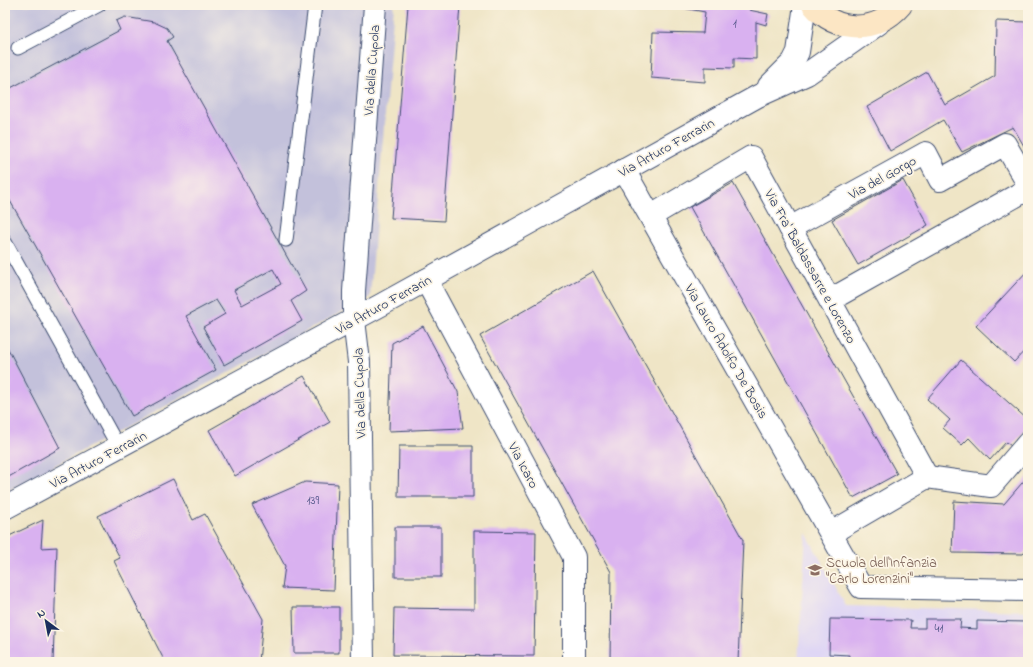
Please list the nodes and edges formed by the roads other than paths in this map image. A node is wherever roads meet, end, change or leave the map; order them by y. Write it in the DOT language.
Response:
graph roads {
  1 [pos="99,5"];
  2 [pos="314,5"];
  3 [pos="375,5"];
  4 [pos="805,5"];
  5 [pos="813,5"];
  6 [pos="901,5"];
  7 [pos="878,24"];
  8 [pos="18,48"];
  9 [pos="758,96"];
  10 [pos="624,170"];
  11 [pos="1028,184"];
  12 [pos="1028,189"];
  13 [pos="651,216"];
  14 [pos="790,228"];
  15 [pos="286,240"];
  16 [pos="5,242"];
  17 [pos="426,280"];
  18 [pos="830,300"];
  19 [pos="354,320"];
  20 [pos="1028,443"];
  21 [pos="119,448"];
  22 [pos="927,478"];
  23 [pos="5,508"];
  24 [pos="831,533"];
  25 [pos="1028,590"];
  26 [pos="363,662"];
  27 [pos="574,662"];
  1 -- 8 [label="lane"];
  2 -- 15 [label="lane"];
  3 -- 19 [label="street, Via della Cupola"];
  4 -- 9 [label="street, Via Arturo Ferrarin"];
  5 -- 7 [label="main road"];
  6 -- 7 [label="main road"];
  7 -- 9 [label="street, Via Arturo Ferrarin"];
  9 -- 10 [label="street, Via Arturo Ferrarin"];
  10 -- 13 [label="street, Via Lauro Adolfo De Bosis"];
  10 -- 17 [label="street, Via Arturo Ferrarin"];
  11 -- 14 [label="street, Via del Gorgo"];
  12 -- 18 [label="street"];
  13 -- 14 [label="street, Via Fra' Baldassarre e Lorenzo"];
  13 -- 24 [label="street, Via Lauro Adolfo De Bosis"];
  14 -- 18 [label="street, Via Fra' Baldassarre e Lorenzo"];
  16 -- 21 [label="lane"];
  17 -- 19 [label="street, Via Arturo Ferrarin"];
  17 -- 27 [label="street, Via Icaro"];
  18 -- 22 [label="street, Via Fra' Baldassarre e Lorenzo"];
  19 -- 21 [label="street, Via Arturo Ferrarin"];
  19 -- 26 [label="street, Via della Cupola"];
  20 -- 22 [label="street"];
  21 -- 23 [label="street, Via Arturo Ferrarin"];
  22 -- 24 [label="street"];
  24 -- 25 [label="street, Via Lauro Adolfo De Bosis"];
}
